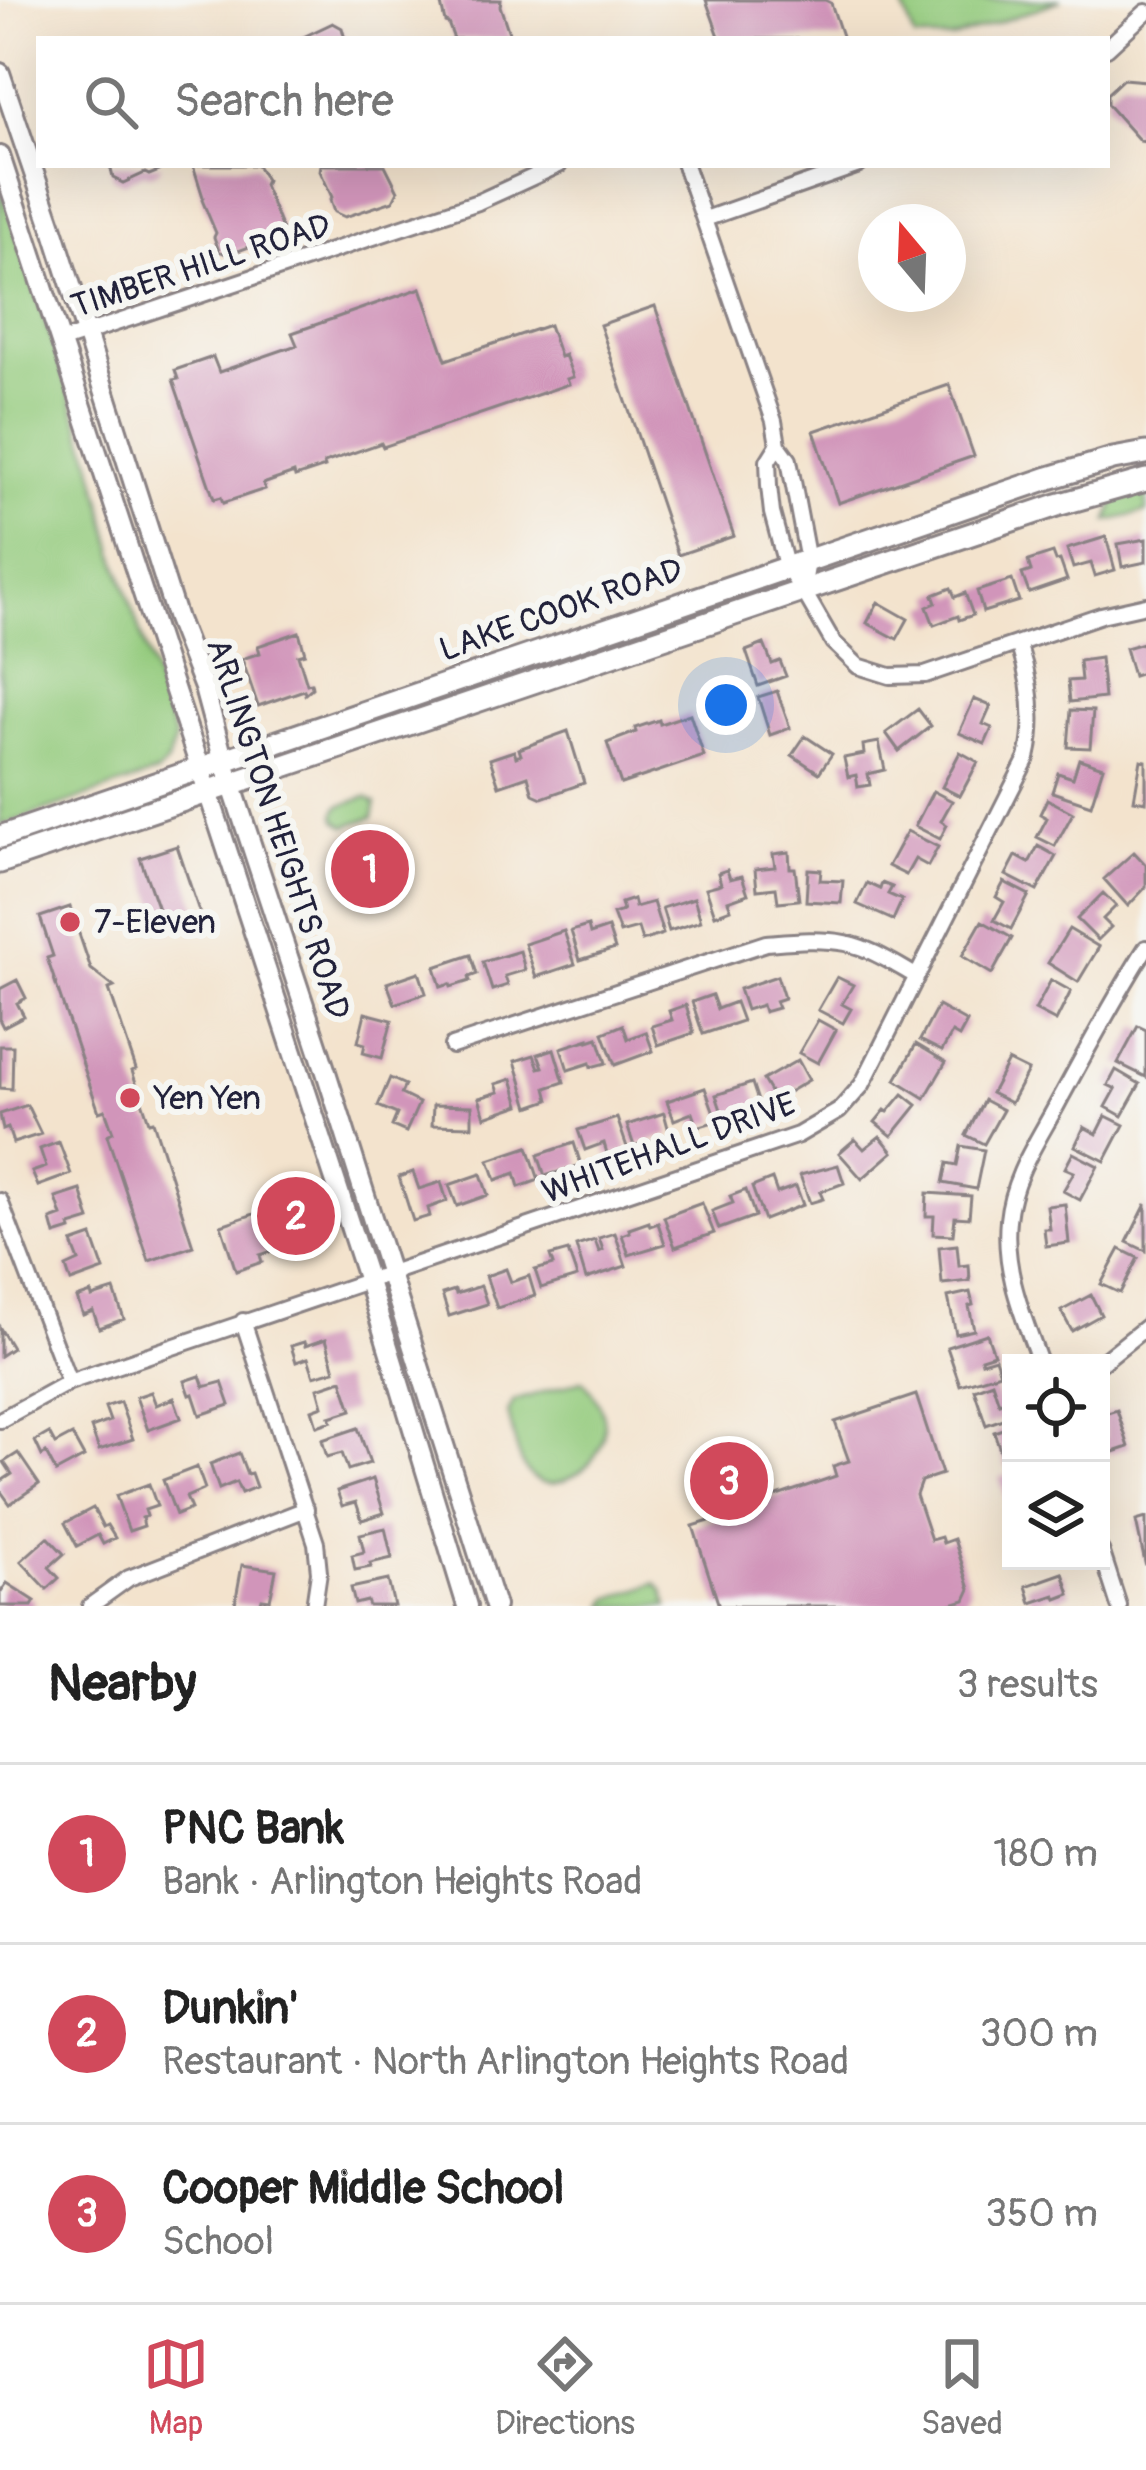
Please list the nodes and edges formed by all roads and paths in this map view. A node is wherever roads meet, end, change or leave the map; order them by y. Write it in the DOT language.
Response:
graph roads {
  1 [pos="1146,12"];
  2 [pos="1110,45"];
  3 [pos="0,73"];
  4 [pos="0,156"];
  5 [pos="552,168"];
  6 [pos="686,168"];
  7 [pos="851,168"];
  8 [pos="705,219"];
  9 [pos="87,334"];
  10 [pos="62,341"];
  11 [pos="778,445"];
  12 [pos="1146,453"];
  13 [pos="1146,480"];
  14 [pos="798,565"];
  15 [pos="803,590"];
  16 [pos="1146,604"];
  17 [pos="1018,646"];
  18 [pos="227,773"];
  19 [pos="205,782"];
  20 [pos="0,837"];
  21 [pos="0,862"];
  22 [pos="1146,948"];
  23 [pos="916,976"];
  24 [pos="452,1046"];
  25 [pos="0,1201"];
  26 [pos="391,1273"];
  27 [pos="368,1281"];
  28 [pos="243,1321"];
  29 [pos="1146,1327"];
  30 [pos="1037,1354"];
  31 [pos="1110,1356"];
  32 [pos="69,1382"];
  33 [pos="0,1420"];
  34 [pos="306,1509"];
  35 [pos="1107,1570"];
  36 [pos="90,1606"];
  37 [pos="314,1606"];
  38 [pos="467,1606"];
  39 [pos="495,1606"];
  40 [pos="1119,1606"];
  1 -- 2 [label="street"];
  3 -- 9 [label="main road, ARLINGTON HEIGHTS ROAD"];
  4 -- 10 [label="main road, ARLINGTON HEIGHTS ROAD"];
  5 -- 9 [label="street, TIMBER HILL ROAD"];
  6 -- 8 [label="street"];
  7 -- 8 [label="street"];
  8 -- 11 [label="street"];
  9 -- 10 [label="street, TIMBER HILL ROAD"];
  9 -- 18 [label="main road, ARLINGTON HEIGHTS ROAD"];
  10 -- 19 [label="main road, ARLINGTON HEIGHTS ROAD"];
  11 -- 14 [label="street"];
  11 -- 14 [label="street"];
  12 -- 14 [label="main road, LAKE COOK ROAD"];
  13 -- 15 [label="main road, LAKE COOK ROAD"];
  14 -- 15 [label="street"];
  14 -- 18 [label="main road, LAKE COOK ROAD"];
  15 -- 17 [label="street"];
  15 -- 18 [label="main road, LAKE COOK ROAD"];
  16 -- 17 [label="street"];
  17 -- 23 [label="street, WHITEHALL DRIVE"];
  18 -- 19 [label="main road, LAKE COOK ROAD"];
  18 -- 26 [label="main road, ARLINGTON HEIGHTS ROAD"];
  19 -- 20 [label="main road, LAKE COOK ROAD"];
  19 -- 21 [label="main road, LAKE COOK ROAD"];
  19 -- 27 [label="main road, ARLINGTON HEIGHTS ROAD"];
  22 -- 30 [label="street"];
  23 -- 24 [label="street"];
  23 -- 26 [label="street, WHITEHALL DRIVE"];
  25 -- 32 [label="street"];
  26 -- 27 [label="street, WHITEHALL DRIVE"];
  26 -- 39 [label="main road, ARLINGTON HEIGHTS ROAD"];
  27 -- 28 [label="street, WHITEHALL DRIVE"];
  27 -- 38 [label="main road, ARLINGTON HEIGHTS ROAD"];
  28 -- 32 [label="street, WHITEHALL DRIVE"];
  28 -- 34 [label="street"];
  29 -- 31 [label="street"];
  32 -- 33 [label="street, WHITEHALL DRIVE"];
  34 -- 36 [label="street"];
  34 -- 37 [label="street"];
  35 -- 40 [label="street"];
}
